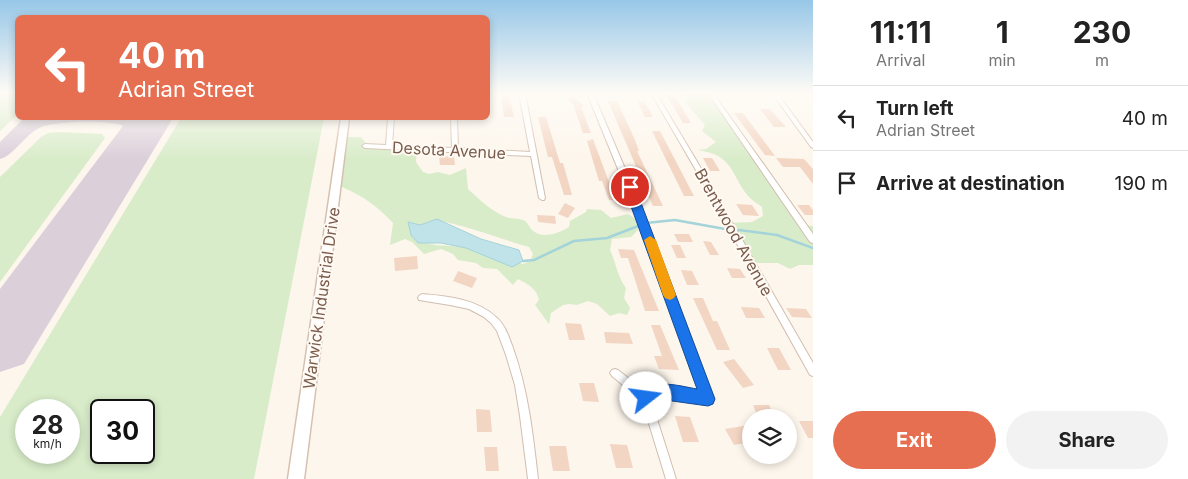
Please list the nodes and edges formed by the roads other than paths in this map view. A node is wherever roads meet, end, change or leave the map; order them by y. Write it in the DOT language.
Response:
graph roads {
  1 [pos="526,115"];
  2 [pos="599,115"];
  3 [pos="666,115"];
  4 [pos="726,115"];
  5 [pos="790,115"];
  6 [pos="345,120"];
  7 [pos="391,120"];
  8 [pos="454,120"];
  9 [pos="365,146"];
  10 [pos="813,146"];
  11 [pos="389,147"];
  12 [pos="455,150"];
  13 [pos="534,154"];
  14 [pos="542,198"];
  15 [pos="813,240"];
  16 [pos="422,298"];
  17 [pos="813,372"];
  18 [pos="615,373"];
  19 [pos="646,398"];
  20 [pos="296,479"];
  21 [pos="533,479"];
  22 [pos="671,479"];
  1 -- 13 [label="street"];
  2 -- 19 [label="street"];
  3 -- 17 [label="street, Brentwood Avenue"];
  4 -- 15 [label="street"];
  5 -- 10 [label="street"];
  6 -- 20 [label="street, Warwick Industrial Drive"];
  7 -- 11 [label="street"];
  8 -- 12 [label="street"];
  9 -- 11 [label="street, Desota Avenue"];
  11 -- 12 [label="street, Desota Avenue"];
  12 -- 13 [label="street, Desota Avenue"];
  13 -- 14 [label="street"];
  16 -- 21 [label="street"];
  18 -- 19 [label="street"];
  19 -- 22 [label="street"];
}
